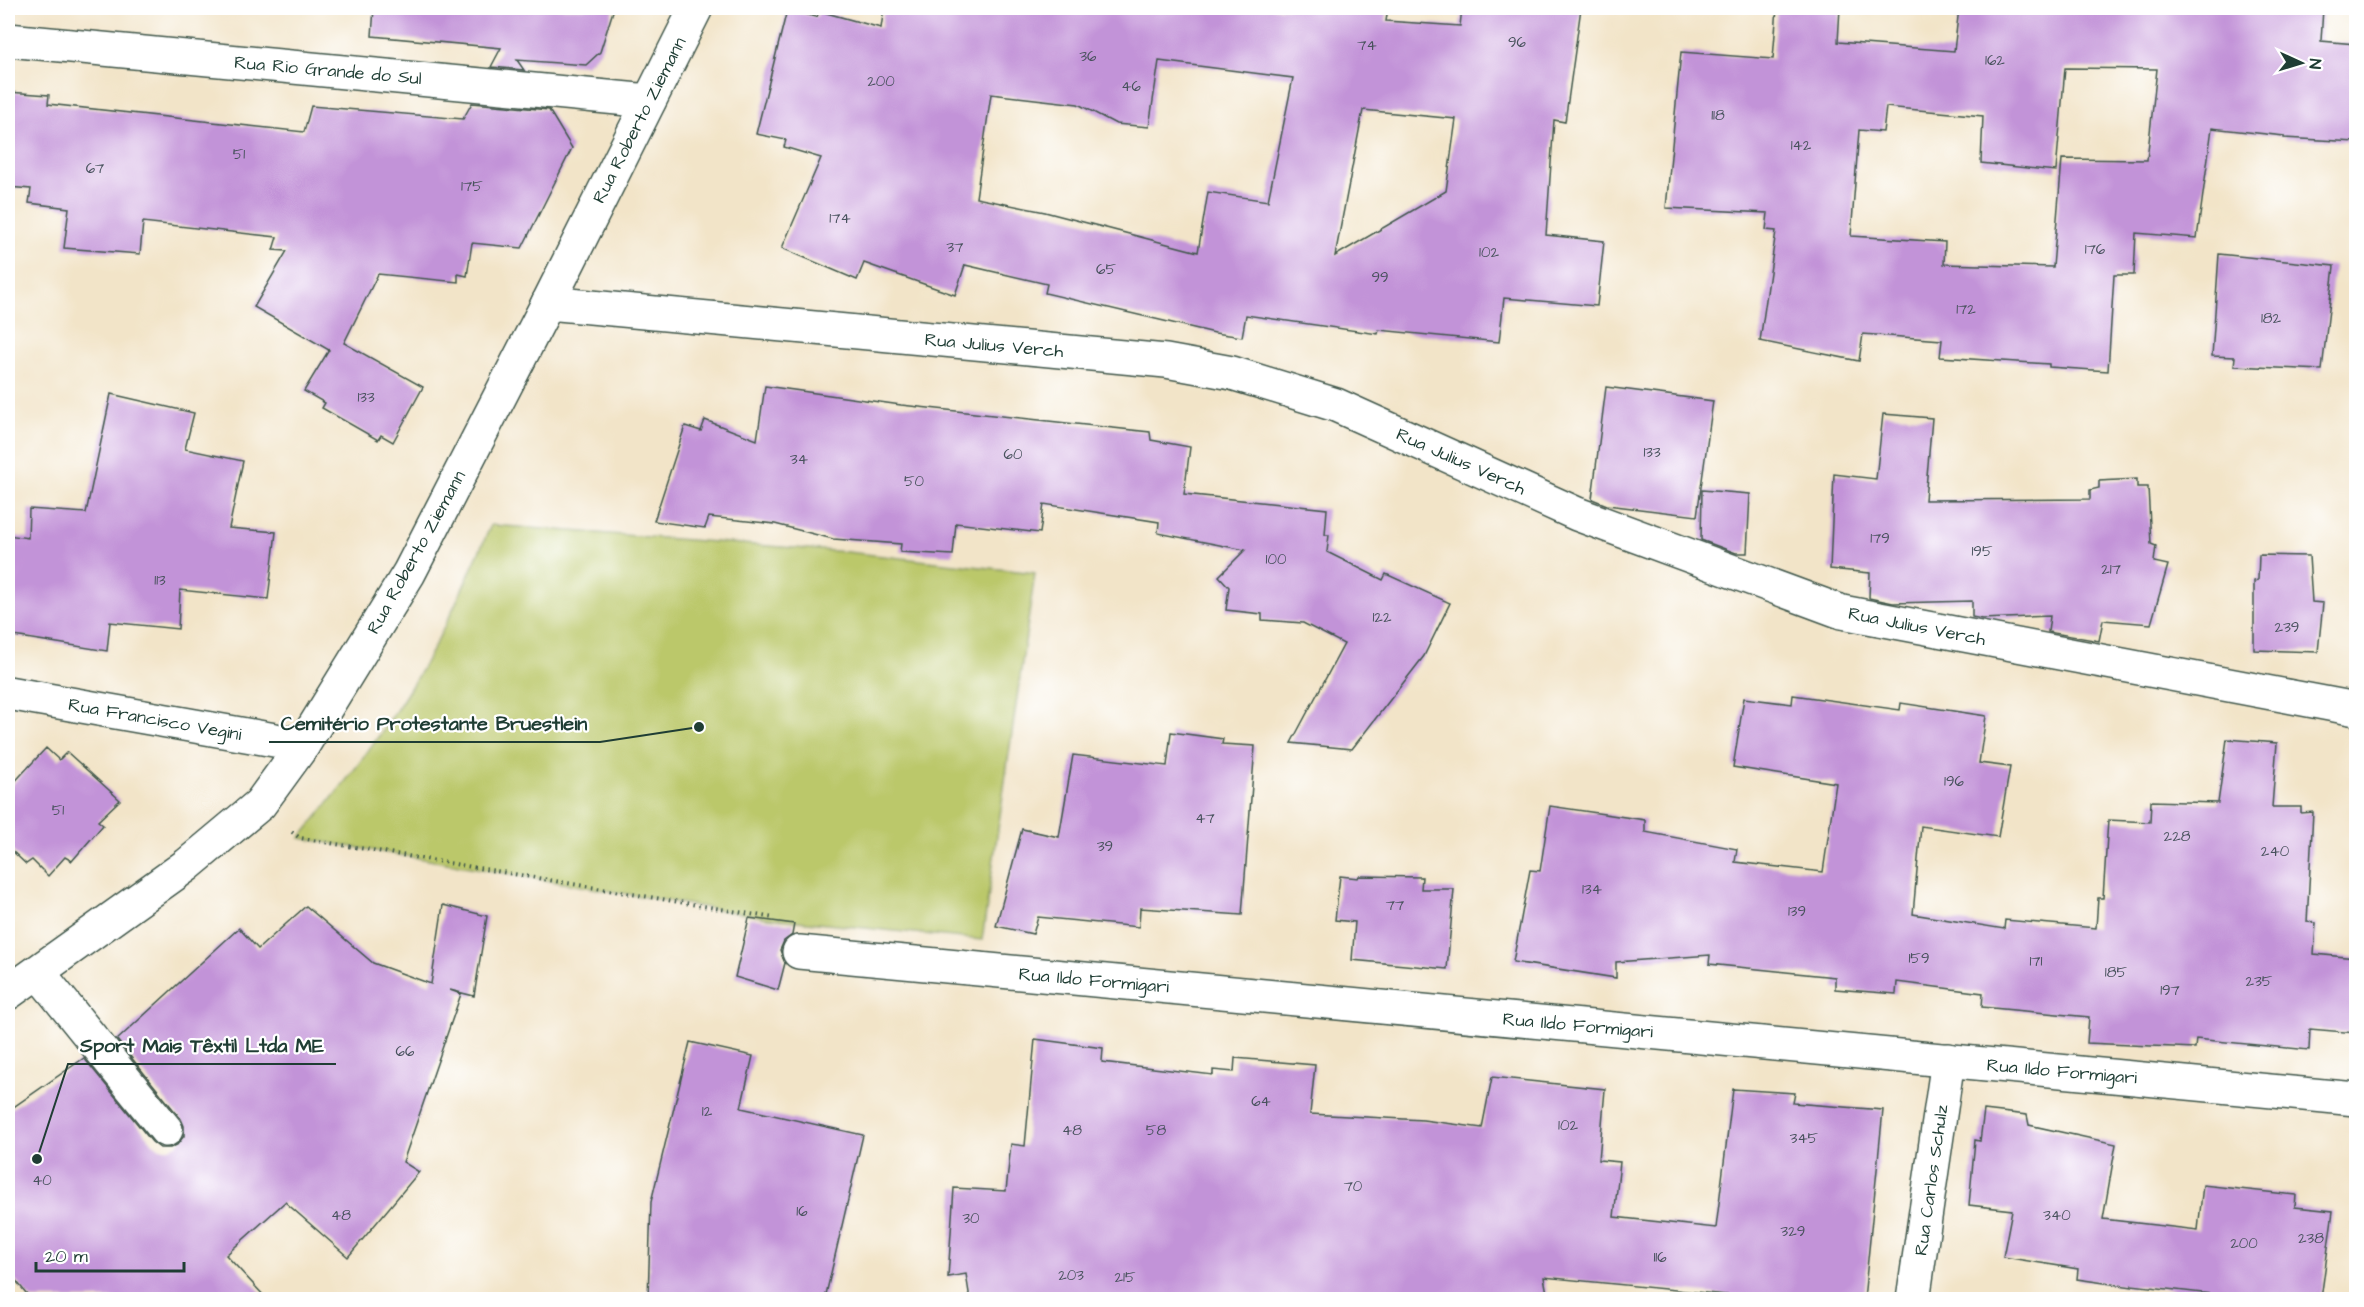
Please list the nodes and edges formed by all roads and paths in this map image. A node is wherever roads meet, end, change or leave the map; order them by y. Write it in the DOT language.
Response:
graph roads {
  1 [pos="696,8"];
  2 [pos="8,40"];
  3 [pos="649,101"];
  4 [pos="548,303"];
  5 [pos="8,693"];
  6 [pos="2356,709"];
  7 [pos="303,745"];
  8 [pos="300,838"];
  9 [pos="780,919"];
  10 [pos="799,952"];
  11 [pos="38,972"];
  12 [pos="8,993"];
  13 [pos="1948,1060"];
  14 [pos="2356,1099"];
  15 [pos="166,1130"];
  16 [pos="1913,1299"];
  1 -- 3 [label="street, Rua Roberto Ziemann"];
  2 -- 3 [label="street, Rua Rio Grande do Sul"];
  3 -- 4 [label="street, Rua Roberto Ziemann"];
  4 -- 6 [label="street, Rua Julius Verch"];
  4 -- 7 [label="street, Rua Roberto Ziemann"];
  5 -- 7 [label="street, Rua Francisco Vegini"];
  7 -- 11 [label="street, Rua Roberto Ziemann"];
  8 -- 9 [label="path"];
  10 -- 13 [label="street, Rua Ildo Formigari"];
  11 -- 12 [label="street, Rua Roberto Ziemann"];
  11 -- 15 [label="street"];
  13 -- 14 [label="street, Rua Ildo Formigari"];
  13 -- 16 [label="street, Rua Carlos Schulz"];
}
